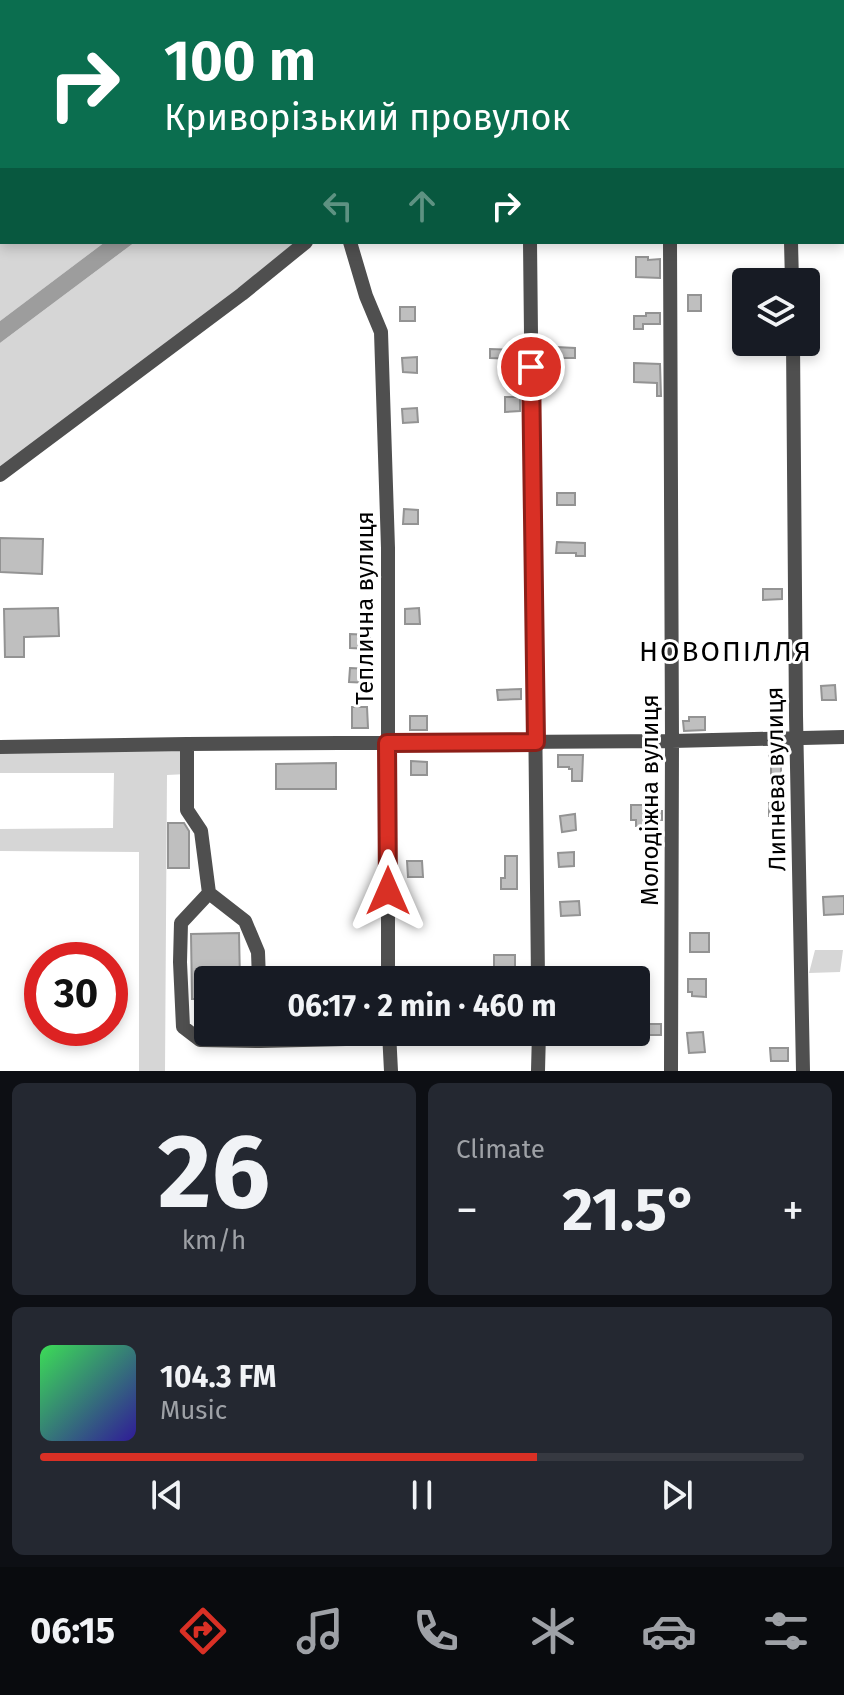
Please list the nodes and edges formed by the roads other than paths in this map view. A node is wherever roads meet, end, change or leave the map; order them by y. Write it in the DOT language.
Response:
graph roads {
  1 [pos="304,244"];
  2 [pos="351,244"];
  3 [pos="530,244"];
  4 [pos="670,244"];
  5 [pos="791,244"];
  6 [pos="792,268"];
  7 [pos="793,356"];
  8 [pos="0,475"];
  9 [pos="797,737"];
  10 [pos="844,737"];
  11 [pos="672,741"];
  12 [pos="536,742"];
  13 [pos="387,743"];
  14 [pos="187,744"];
  15 [pos="0,747"];
  16 [pos="209,893"];
  17 [pos="258,966"];
  18 [pos="388,966"];
  19 [pos="538,966"];
  20 [pos="194,1035"];
  21 [pos="390,1046"];
  22 [pos="539,1046"];
  23 [pos="391,1071"];
  24 [pos="538,1071"];
  25 [pos="671,1071"];
  26 [pos="803,1071"];
  1 -- 8 [label="street"];
  2 -- 13 [label="street, Теплична вулиця"];
  3 -- 12 [label="street"];
  4 -- 11 [label="street, Молодіжна вулиця"];
  5 -- 6 [label="street"];
  7 -- 9 [label="street, Липнева вулиця"];
  9 -- 10 [label="street"];
  9 -- 11 [label="street"];
  9 -- 26 [label="street, Липнева вулиця"];
  11 -- 12 [label="street"];
  11 -- 25 [label="street, Молодіжна вулиця"];
  12 -- 13 [label="street"];
  12 -- 19 [label="street"];
  13 -- 14 [label="street"];
  13 -- 18 [label="street, Теплична вулиця"];
  14 -- 15 [label="street"];
  14 -- 16 [label="street"];
  16 -- 17 [label="street"];
  16 -- 20 [label="street"];
  21 -- 23 [label="street"];
  22 -- 24 [label="street"];
}
